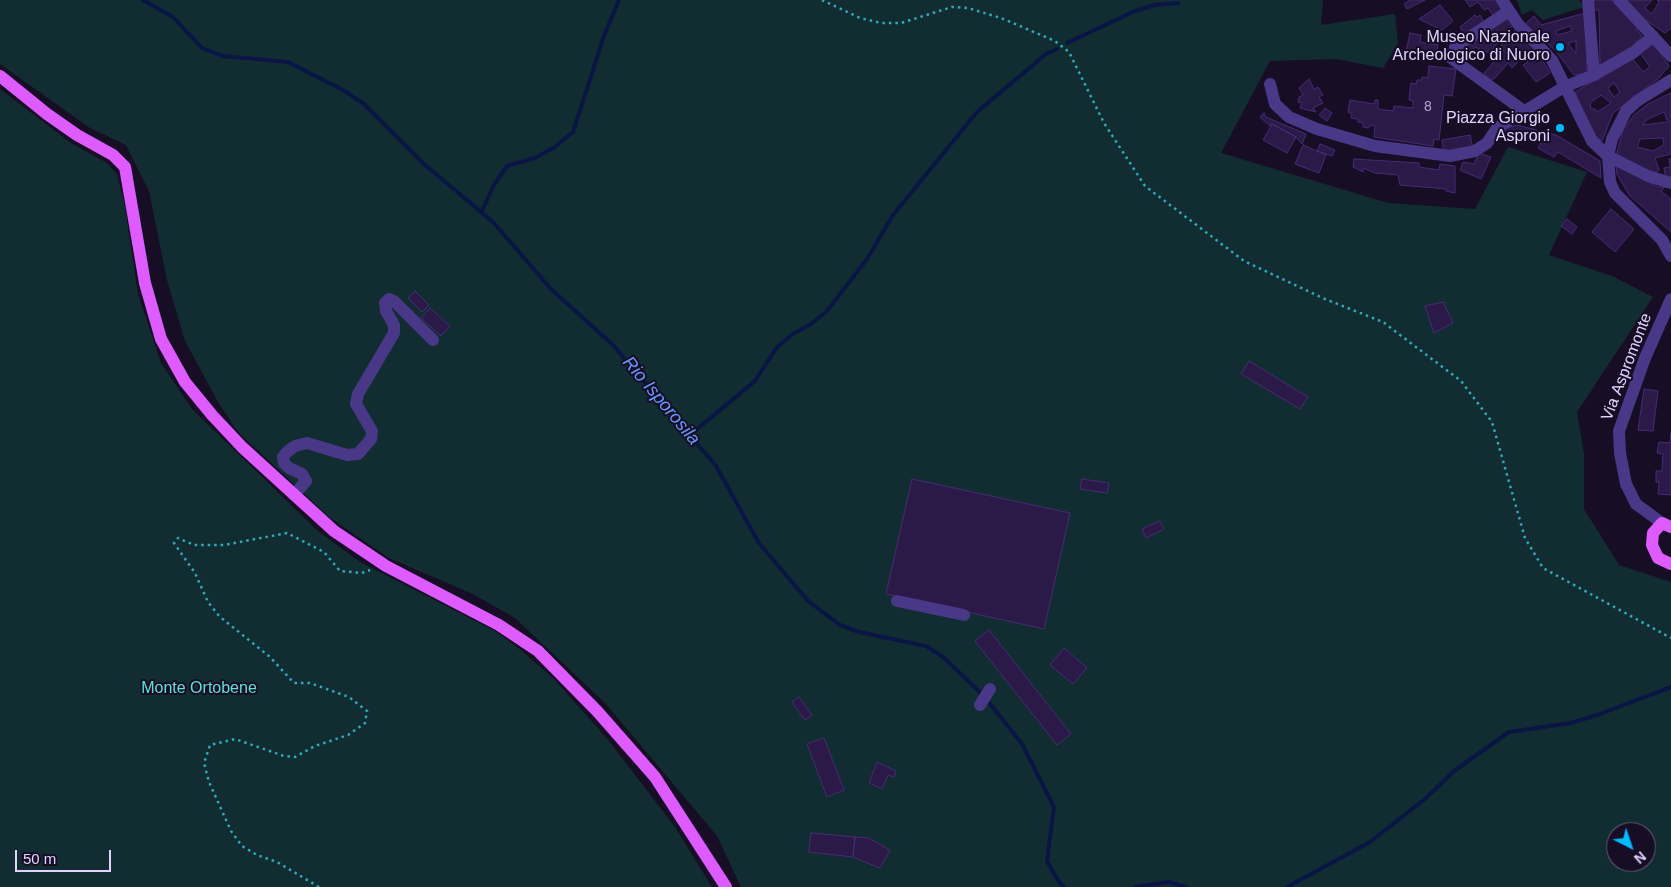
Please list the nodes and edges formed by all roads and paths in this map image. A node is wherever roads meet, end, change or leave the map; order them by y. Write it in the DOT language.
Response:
graph roads {
  1 [pos="822,0"];
  2 [pos="1588,0"];
  3 [pos="1619,0"];
  4 [pos="1505,5"];
  5 [pos="1653,36"];
  6 [pos="1671,56"];
  7 [pos="1594,74"];
  8 [pos="0,76"];
  9 [pos="1671,80"];
  10 [pos="1270,84"];
  11 [pos="1564,87"];
  12 [pos="1524,111"];
  13 [pos="1446,113"];
  14 [pos="1506,122"];
  15 [pos="1608,156"];
  16 [pos="1671,183"];
  17 [pos="1671,256"];
  18 [pos="1670,302"];
  19 [pos="434,340"];
  20 [pos="294,496"];
  21 [pos="1666,525"];
  22 [pos="1671,564"];
  23 [pos="386,566"];
  24 [pos="897,601"];
  25 [pos="964,615"];
  26 [pos="1671,638"];
  27 [pos="990,689"];
  28 [pos="980,705"];
  29 [pos="319,887"];
  30 [pos="726,887"];
  1 -- 26 [label="path"];
  2 -- 7 [label="street"];
  3 -- 5 [label="street"];
  4 -- 11 [label="street"];
  4 -- 12 [label="street"];
  5 -- 6 [label="street"];
  5 -- 7 [label="street"];
  7 -- 11 [label="street"];
  8 -- 20 [label="main road"];
  9 -- 15 [label="street"];
  10 -- 14 [label="street"];
  11 -- 12 [label="street"];
  11 -- 15 [label="street"];
  12 -- 14 [label="street"];
  13 -- 14 [label="path"];
  15 -- 16 [label="street"];
  15 -- 17 [label="street"];
  18 -- 21 [label="street, Via Aspromonte"];
  19 -- 20 [label="street"];
  20 -- 23 [label="main road"];
  21 -- 22 [label="main road"];
  23 -- 29 [label="path"];
  23 -- 30 [label="main road"];
  24 -- 25 [label="street"];
  27 -- 28 [label="street"];
}
